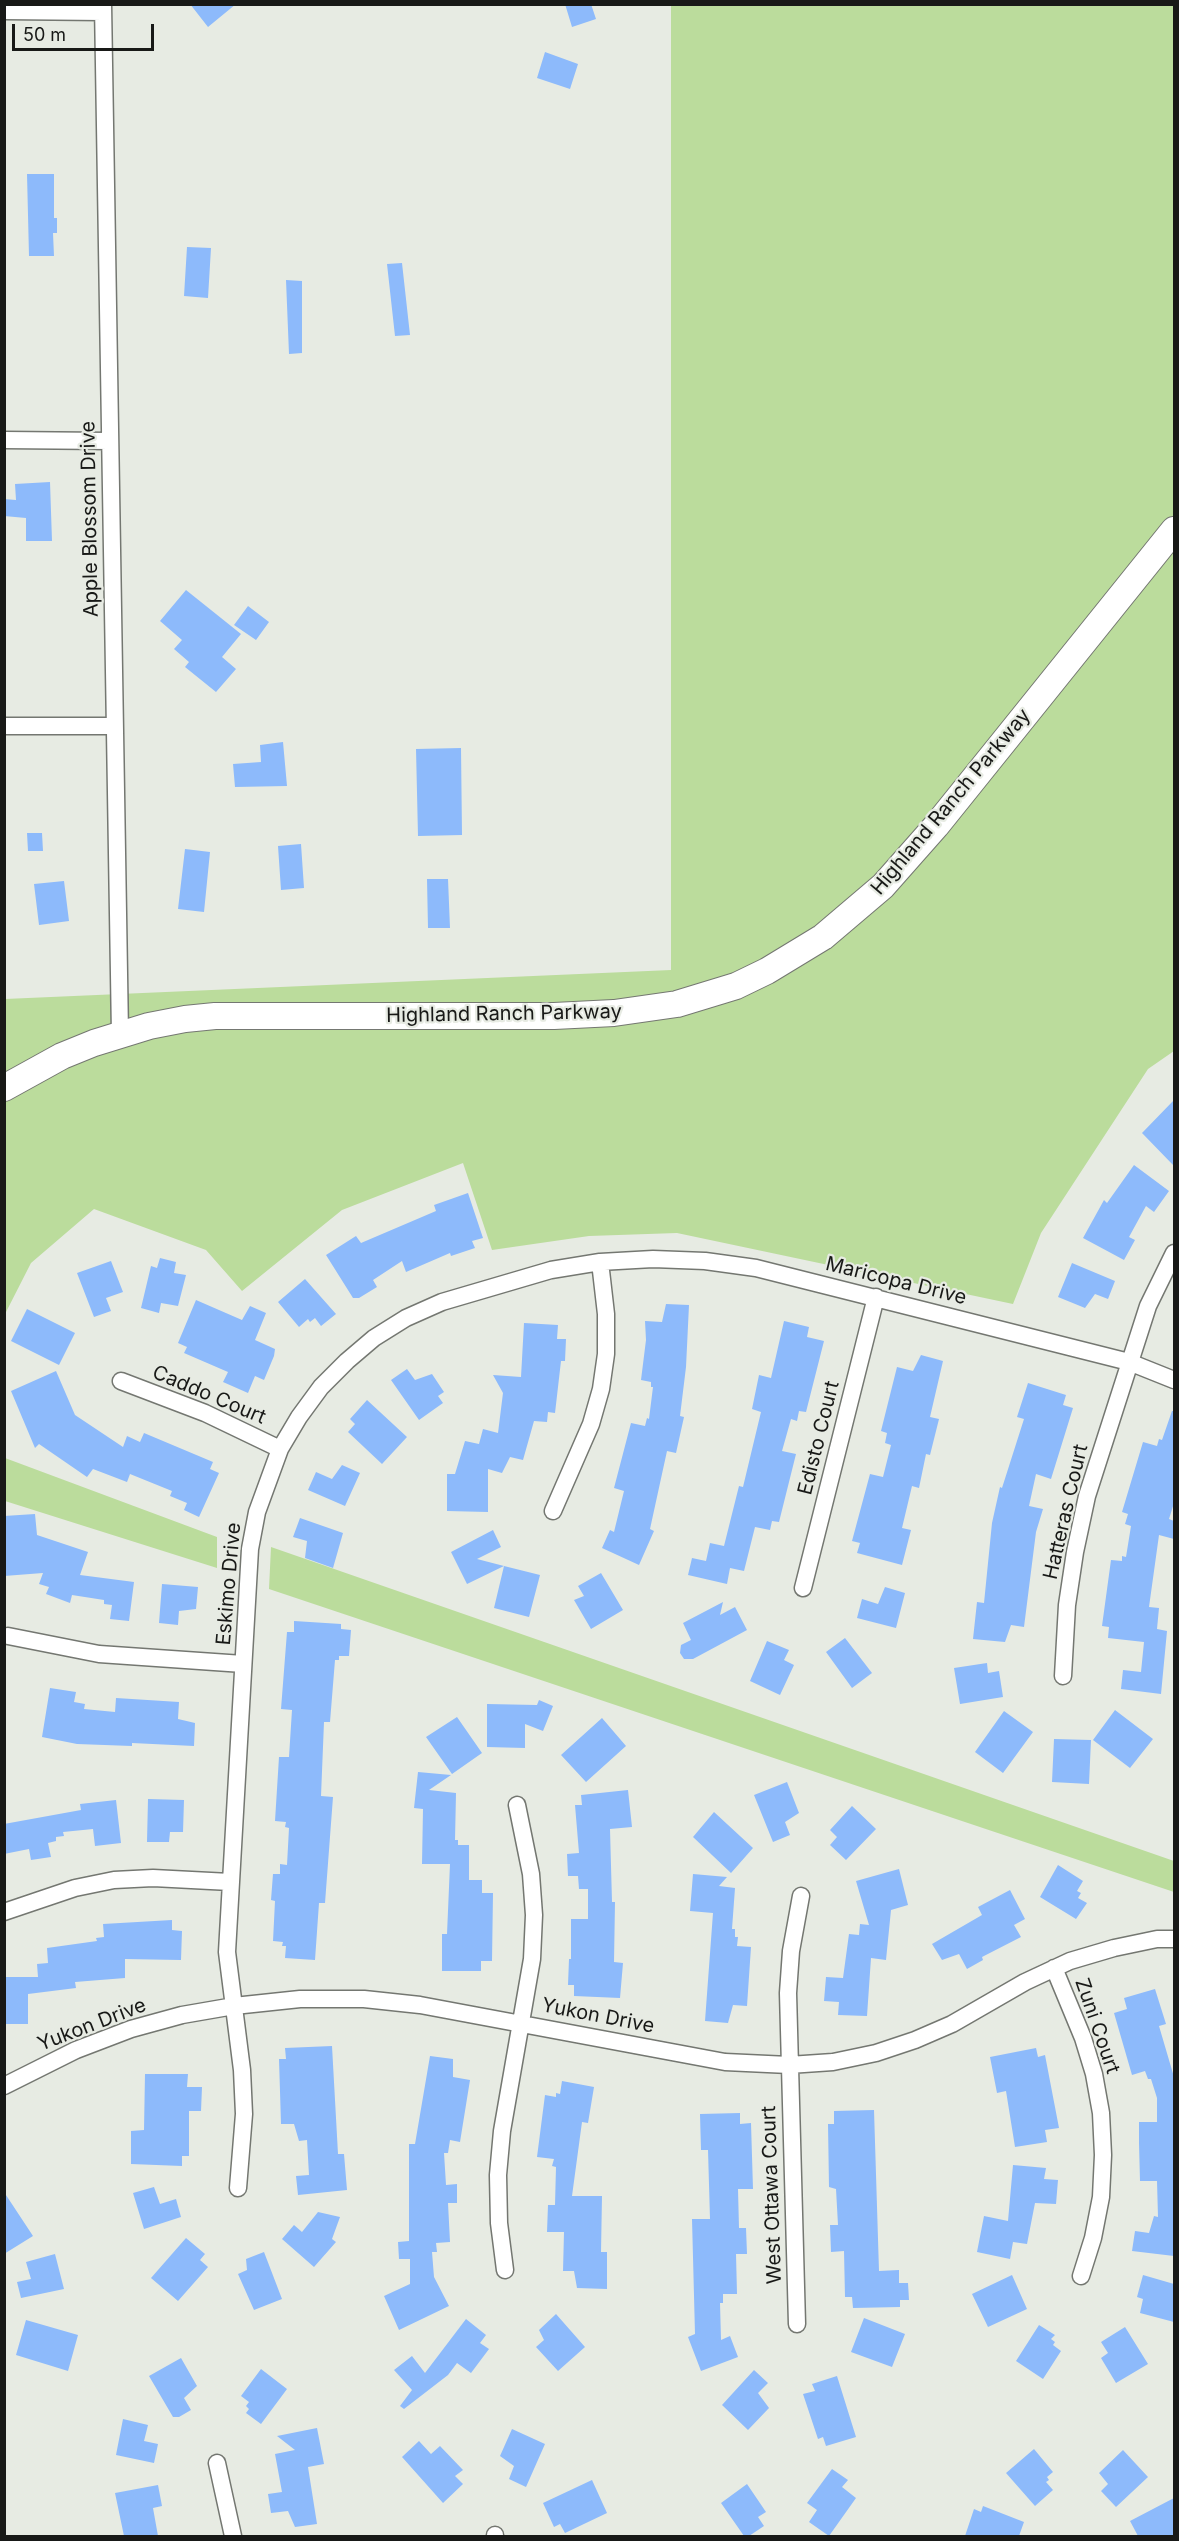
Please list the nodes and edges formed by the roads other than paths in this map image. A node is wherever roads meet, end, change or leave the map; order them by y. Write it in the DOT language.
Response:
graph roads {
  1 [pos="103,8"];
  2 [pos="4,11"];
  3 [pos="4,440"];
  4 [pos="109,441"];
  5 [pos="1174,530"];
  6 [pos="4,726"];
  7 [pos="114,726"];
  8 [pos="120,1034"];
  9 [pos="4,1088"];
  10 [pos="1174,1253"];
  11 [pos="600,1262"];
  12 [pos="876,1297"];
  13 [pos="1129,1362"];
  14 [pos="1174,1380"];
  15 [pos="122,1381"];
  16 [pos="280,1449"];
  17 [pos="553,1510"];
  18 [pos="803,1588"];
  19 [pos="8,1636"];
  20 [pos="243,1664"];
  21 [pos="1063,1676"];
  22 [pos="517,1805"];
  23 [pos="230,1882"];
  24 [pos="801,1896"];
  25 [pos="4,1912"];
  26 [pos="1174,1939"];
  27 [pos="1054,1968"];
  28 [pos="234,2006"];
  29 [pos="522,2023"];
  30 [pos="789,2065"];
  31 [pos="4,2086"];
  32 [pos="238,2188"];
  33 [pos="505,2270"];
  34 [pos="1082,2276"];
  35 [pos="797,2324"];
  36 [pos="217,2463"];
  37 [pos="233,2536"];
  1 -- 2 [label="street"];
  1 -- 4 [label="street, Apple Blossom Drive"];
  3 -- 4 [label="street"];
  4 -- 7 [label="street, Apple Blossom Drive"];
  5 -- 8 [label="main road, Highland Ranch Parkway"];
  6 -- 7 [label="street"];
  7 -- 8 [label="street, Apple Blossom Drive"];
  8 -- 9 [label="main road, Highland Ranch Parkway"];
  10 -- 13 [label="street, Hatteras Court"];
  11 -- 12 [label="street, Maricopa Drive"];
  11 -- 16 [label="street, Eskimo Drive"];
  11 -- 17 [label="street"];
  12 -- 13 [label="street, Maricopa Drive"];
  12 -- 18 [label="street, Edisto Court"];
  13 -- 14 [label="street, Maricopa Drive"];
  13 -- 21 [label="street, Hatteras Court"];
  15 -- 16 [label="street, Caddo Court"];
  16 -- 20 [label="street, Eskimo Drive"];
  19 -- 20 [label="street"];
  20 -- 23 [label="street, Eskimo Drive"];
  22 -- 29 [label="street"];
  23 -- 25 [label="street"];
  23 -- 28 [label="street, Eskimo Drive"];
  24 -- 30 [label="street, West Ottawa Court"];
  26 -- 27 [label="street, Yukon Drive"];
  27 -- 30 [label="street, Yukon Drive"];
  27 -- 34 [label="street, Zuni Court"];
  28 -- 29 [label="street, Yukon Drive"];
  28 -- 31 [label="street, Yukon Drive"];
  28 -- 32 [label="street, Eskimo Drive"];
  29 -- 30 [label="street, Yukon Drive"];
  29 -- 33 [label="street"];
  30 -- 35 [label="street, West Ottawa Court"];
  36 -- 37 [label="street"];
}
